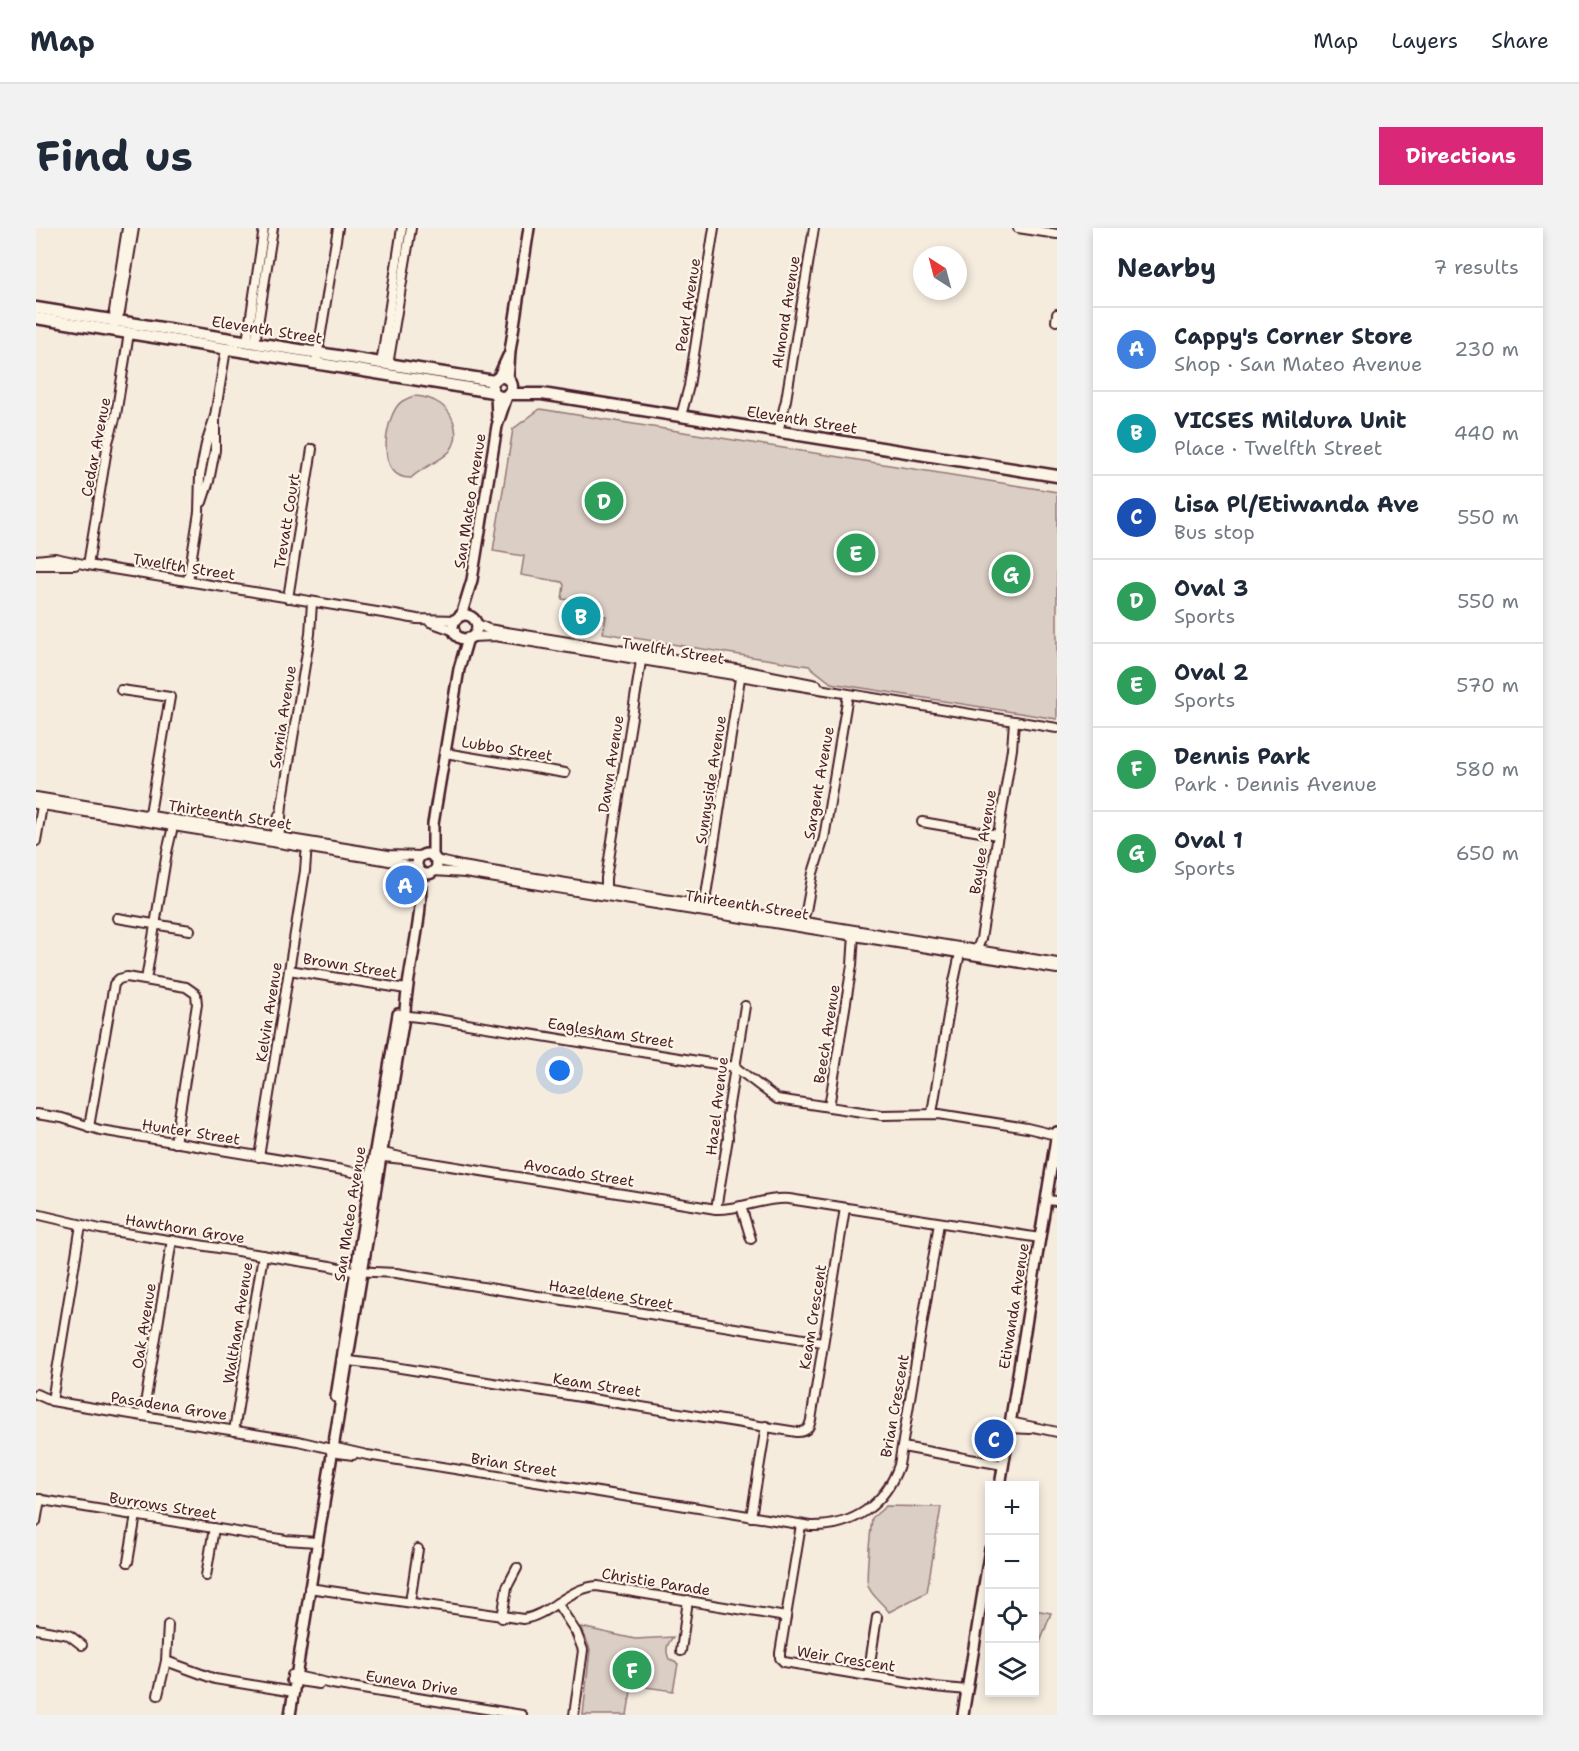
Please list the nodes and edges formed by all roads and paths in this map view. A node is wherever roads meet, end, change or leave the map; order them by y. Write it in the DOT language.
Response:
graph roads {
  1 [pos="127,228"];
  2 [pos="134,228"];
  3 [pos="264,228"];
  4 [pos="273,228"];
  5 [pos="338,228"];
  6 [pos="402,228"];
  7 [pos="529,228"];
  8 [pos="714,228"];
  9 [pos="814,228"];
  10 [pos="1018,228"];
  11 [pos="411,229"];
  12 [pos="1057,234"];
  13 [pos="401,260"];
  14 [pos="36,308"];
  15 [pos="36,318"];
  16 [pos="115,326"];
  17 [pos="129,333"];
  18 [pos="250,346"];
  19 [pos="226,349"];
  20 [pos="317,359"];
  21 [pos="384,368"];
  22 [pos="502,388"];
  23 [pos="684,417"];
  24 [pos="781,432"];
  25 [pos="312,449"];
  26 [pos="1057,476"];
  27 [pos="36,560"];
  28 [pos="36,565"];
  29 [pos="88,565"];
  30 [pos="472,580"];
  31 [pos="188,581"];
  32 [pos="288,598"];
  33 [pos="315,602"];
  34 [pos="459,618"];
  35 [pos="417,619"];
  36 [pos="475,621"];
  37 [pos="456,634"];
  38 [pos="470,638"];
  39 [pos="642,657"];
  40 [pos="459,669"];
  41 [pos="741,673"];
  42 [pos="121,690"];
  43 [pos="848,695"];
  44 [pos="1017,721"];
  45 [pos="1057,728"];
  46 [pos="445,753"];
  47 [pos="565,772"];
  48 [pos="39,801"];
  49 [pos="149,819"];
  50 [pos="172,822"];
  51 [pos="922,822"];
  52 [pos="433,824"];
  53 [pos="998,835"];
  54 [pos="276,840"];
  55 [pos="36,841"];
  56 [pos="310,845"];
  57 [pos="421,856"];
  58 [pos="434,858"];
  59 [pos="419,870"];
  60 [pos="431,872"];
  61 [pos="603,893"];
  62 [pos="422,894"];
  63 [pos="704,909"];
  64 [pos="117,918"];
  65 [pos="155,925"];
  66 [pos="804,925"];
  67 [pos="190,930"];
  68 [pos="857,934"];
  69 [pos="958,950"];
  70 [pos="979,953"];
  71 [pos="1057,963"];
  72 [pos="1057,969"];
  73 [pos="289,970"];
  74 [pos="146,980"];
  75 [pos="406,989"];
  76 [pos="745,1006"];
  77 [pos="402,1013"];
  78 [pos="735,1067"];
  79 [pos="829,1107"];
  80 [pos="932,1113"];
  81 [pos="36,1114"];
  82 [pos="89,1127"];
  83 [pos="1057,1132"];
  84 [pos="175,1143"];
  85 [pos="378,1154"];
  86 [pos="259,1156"];
  87 [pos="375,1175"];
  88 [pos="1046,1200"];
  89 [pos="1057,1202"];
  90 [pos="741,1206"];
  91 [pos="845,1208"];
  92 [pos="716,1209"];
  93 [pos="36,1214"];
  94 [pos="939,1223"];
  95 [pos="81,1225"];
  96 [pos="751,1239"];
  97 [pos="172,1240"];
  98 [pos="1040,1240"];
  99 [pos="263,1255"];
  100 [pos="360,1269"];
  101 [pos="822,1342"];
  102 [pos="345,1358"];
  103 [pos="36,1394"];
  104 [pos="52,1401"];
  105 [pos="144,1416"];
  106 [pos="1010,1425"];
  107 [pos="766,1426"];
  108 [pos="807,1430"];
  109 [pos="234,1431"];
  110 [pos="1057,1432"];
  111 [pos="903,1447"];
  112 [pos="332,1448"];
  113 [pos="1003,1463"];
  114 [pos="1001,1481"];
  115 [pos="38,1499"];
  116 [pos="656,1502"];
  117 [pos="136,1515"];
  118 [pos="751,1517"];
  119 [pos="36,1522"];
  120 [pos="801,1525"];
  121 [pos="214,1528"];
  122 [pos="317,1545"];
  123 [pos="418,1549"];
  124 [pos="128,1562"];
  125 [pos="517,1568"];
  126 [pos="206,1576"];
  127 [pos="985,1579"];
  128 [pos="310,1586"];
  129 [pos="688,1600"];
  130 [pos="410,1602"];
  131 [pos="558,1603"];
  132 [pos="786,1617"];
  133 [pos="877,1617"];
  134 [pos="502,1618"];
  135 [pos="168,1625"];
  136 [pos="36,1629"];
  137 [pos="82,1645"];
  138 [pos="681,1651"];
  139 [pos="166,1661"];
  140 [pos="868,1676"];
  141 [pos="294,1678"];
  142 [pos="292,1692"];
  143 [pos="966,1693"];
  144 [pos="158,1695"];
  145 [pos="286,1715"];
  146 [pos="290,1715"];
  147 [pos="522,1715"];
  148 [pos="574,1715"];
  149 [pos="963,1715"];
  1 -- 16 [label="street"];
  2 -- 16 [label="street"];
  3 -- 18 [label="street"];
  4 -- 18 [label="street"];
  5 -- 20 [label="street"];
  6 -- 11 [label="street"];
  6 -- 13 [label="street"];
  7 -- 22 [label="street, San Mateo Avenue"];
  8 -- 23 [label="street, Pearl Avenue"];
  9 -- 24 [label="street, Almond Avenue"];
  10 -- 12 [label="street"];
  11 -- 13 [label="street"];
  13 -- 21 [label="street"];
  14 -- 16 [label="main road, Eleventh Street"];
  15 -- 16 [label="main road, Eleventh Street"];
  16 -- 17 [label="main road, Eleventh Street"];
  16 -- 18 [label="main road, Eleventh Street"];
  17 -- 19 [label="main road, Eleventh Street"];
  17 -- 29 [label="street, Cedar Avenue"];
  18 -- 19 [label="main road, Eleventh Street"];
  18 -- 20 [label="main road, Eleventh Street"];
  19 -- 31 [label="street"];
  20 -- 21 [label="main road, Eleventh Street"];
  21 -- 22 [label="main road, Eleventh Street"];
  22 -- 23 [label="main road, Eleventh Street"];
  22 -- 30 [label="street, San Mateo Avenue"];
  23 -- 24 [label="main road, Eleventh Street"];
  24 -- 26 [label="main road, Eleventh Street"];
  25 -- 32 [label="street, Trevatt Court"];
  27 -- 29 [label="street, Twelfth Street"];
  28 -- 29 [label="street, Twelfth Street"];
  29 -- 31 [label="street, Twelfth Street"];
  30 -- 34 [label="street, San Mateo Avenue"];
  30 -- 36 [label="street, San Mateo Avenue"];
  31 -- 32 [label="street, Twelfth Street"];
  32 -- 33 [label="street, Twelfth Street"];
  33 -- 35 [label="street, Twelfth Street"];
  33 -- 54 [label="street, Sarnia Avenue"];
  34 -- 35 [label="street, Twelfth Street"];
  34 -- 36 [label="street"];
  34 -- 37 [label="street"];
  35 -- 37 [label="street, Twelfth Street"];
  36 -- 38 [label="street"];
  36 -- 39 [label="street, Twelfth Street"];
  37 -- 38 [label="street"];
  37 -- 40 [label="street"];
  38 -- 39 [label="street, Twelfth Street"];
  38 -- 40 [label="street"];
  39 -- 41 [label="street, Twelfth Street"];
  39 -- 61 [label="street, Dawn Avenue"];
  40 -- 46 [label="street"];
  41 -- 43 [label="street, Twelfth Street"];
  41 -- 63 [label="street, Sunnyside Avenue"];
  42 -- 49 [label="street"];
  43 -- 44 [label="street, Twelfth Street"];
  43 -- 66 [label="street, Sargent Avenue"];
  44 -- 45 [label="street, Twelfth Street"];
  44 -- 53 [label="street, Baylee Avenue"];
  46 -- 47 [label="street, Lubbo Street"];
  46 -- 52 [label="street"];
  48 -- 49 [label="street, Thirteenth Street"];
  48 -- 55 [label="street"];
  49 -- 50 [label="street, Thirteenth Street"];
  50 -- 54 [label="street, Thirteenth Street"];
  50 -- 65 [label="street"];
  51 -- 53 [label="street"];
  52 -- 57 [label="street"];
  52 -- 58 [label="street"];
  53 -- 70 [label="street, Baylee Avenue"];
  54 -- 56 [label="street, Thirteenth Street"];
  56 -- 57 [label="street, Thirteenth Street"];
  56 -- 59 [label="street, Thirteenth Street"];
  56 -- 73 [label="street, Kelvin Avenue"];
  57 -- 58 [label="street"];
  57 -- 59 [label="street"];
  58 -- 60 [label="street"];
  58 -- 61 [label="street, Thirteenth Street"];
  59 -- 60 [label="street"];
  59 -- 62 [label="street, San Mateo Avenue"];
  60 -- 61 [label="street, Thirteenth Street"];
  60 -- 62 [label="street, San Mateo Avenue"];
  61 -- 63 [label="street, Thirteenth Street"];
  62 -- 75 [label="street, San Mateo Avenue"];
  63 -- 66 [label="street, Thirteenth Street"];
  64 -- 65 [label="street"];
  65 -- 67 [label="street"];
  65 -- 74 [label="street"];
  66 -- 68 [label="street, Thirteenth Street"];
  68 -- 69 [label="street, Thirteenth Street"];
  68 -- 79 [label="street, Beech Avenue"];
  69 -- 70 [label="street, Thirteenth Street"];
  69 -- 80 [label="street"];
  70 -- 71 [label="street, Thirteenth Street"];
  70 -- 72 [label="street, Thirteenth Street"];
  73 -- 75 [label="street, Brown Street"];
  73 -- 86 [label="street, Kelvin Avenue"];
  74 -- 82 [label="street"];
  74 -- 84 [label="street"];
  75 -- 77 [label="street, San Mateo Avenue"];
  76 -- 78 [label="street, Hazel Avenue"];
  77 -- 78 [label="street, Eaglesham Street"];
  77 -- 85 [label="street, San Mateo Avenue"];
  78 -- 79 [label="street, Eaglesham Street"];
  78 -- 92 [label="street, Hazel Avenue"];
  79 -- 80 [label="street"];
  80 -- 83 [label="street"];
  81 -- 82 [label="street, Hunter Street"];
  82 -- 84 [label="street, Hunter Street"];
  83 -- 88 [label="street, Etiwanda Avenue"];
  84 -- 86 [label="street, Hunter Street"];
  85 -- 87 [label="street, San Mateo Avenue"];
  85 -- 92 [label="street, Avocado Street"];
  86 -- 87 [label="street, Hunter Street"];
  87 -- 100 [label="street, San Mateo Avenue"];
  88 -- 89 [label="street"];
  88 -- 98 [label="street, Etiwanda Avenue"];
  90 -- 91 [label="street, Avocado Street"];
  90 -- 92 [label="street, Avocado Street"];
  90 -- 96 [label="street"];
  91 -- 94 [label="street, Avocado Street"];
  91 -- 101 [label="street, Keam Crescent"];
  93 -- 95 [label="street, Hawthorn Grove"];
  94 -- 98 [label="street, Avocado Street"];
  94 -- 111 [label="street, Brian Crescent"];
  95 -- 97 [label="street, Hawthorn Grove"];
  95 -- 104 [label="street"];
  97 -- 99 [label="street, Hawthorn Grove"];
  97 -- 105 [label="street, Oak Avenue"];
  98 -- 106 [label="street, Etiwanda Avenue"];
  99 -- 100 [label="street, Hawthorn Grove"];
  99 -- 109 [label="street, Waltham Avenue"];
  100 -- 101 [label="street, Hazeldene Street"];
  100 -- 102 [label="street, San Mateo Avenue"];
  101 -- 108 [label="street, Keam Crescent"];
  102 -- 107 [label="street, Keam Street"];
  102 -- 112 [label="street, San Mateo Avenue"];
  103 -- 104 [label="street, Pasadena Grove"];
  104 -- 105 [label="street, Pasadena Grove"];
  105 -- 109 [label="street, Pasadena Grove"];
  106 -- 110 [label="street"];
  106 -- 113 [label="street, Etiwanda Avenue"];
  107 -- 108 [label="street, Keam Street"];
  107 -- 118 [label="street"];
  109 -- 112 [label="street, Pasadena Grove"];
  111 -- 113 [label="street"];
  111 -- 120 [label="street, Brian Crescent"];
  112 -- 116 [label="street, Brian Street"];
  112 -- 122 [label="street, San Mateo Avenue"];
  113 -- 114 [label="street, Etiwanda Avenue"];
  115 -- 117 [label="street, Burrows Street"];
  115 -- 119 [label="street"];
  116 -- 118 [label="street, Brian Crescent"];
  117 -- 121 [label="street, Burrows Street"];
  117 -- 124 [label="street"];
  118 -- 120 [label="street, Brian Crescent"];
  120 -- 132 [label="street, Weir Crescent"];
  121 -- 122 [label="street, Burrows Street"];
  121 -- 126 [label="street"];
  122 -- 128 [label="street, San Mateo Avenue"];
  123 -- 130 [label="street"];
  125 -- 134 [label="street"];
  127 -- 143 [label="street"];
  128 -- 130 [label="street, Christie Parade"];
  128 -- 141 [label="street, San Mateo Avenue"];
  129 -- 131 [label="street, Christie Parade"];
  129 -- 132 [label="street, Christie Parade"];
  129 -- 138 [label="street"];
  130 -- 134 [label="street, Christie Parade"];
  131 -- 134 [label="street, Christie Parade"];
  131 -- 148 [label="street"];
  132 -- 140 [label="street, Weir Crescent"];
  133 -- 140 [label="street"];
  135 -- 139 [label="street"];
  136 -- 137 [label="street"];
  139 -- 142 [label="street"];
  139 -- 144 [label="street"];
  140 -- 143 [label="street, Weir Crescent"];
  141 -- 142 [label="street, San Mateo Avenue"];
  141 -- 147 [label="street, Euneva Drive"];
  142 -- 145 [label="street, San Mateo Avenue"];
  142 -- 146 [label="street, San Mateo Avenue"];
  143 -- 149 [label="street"];
}
